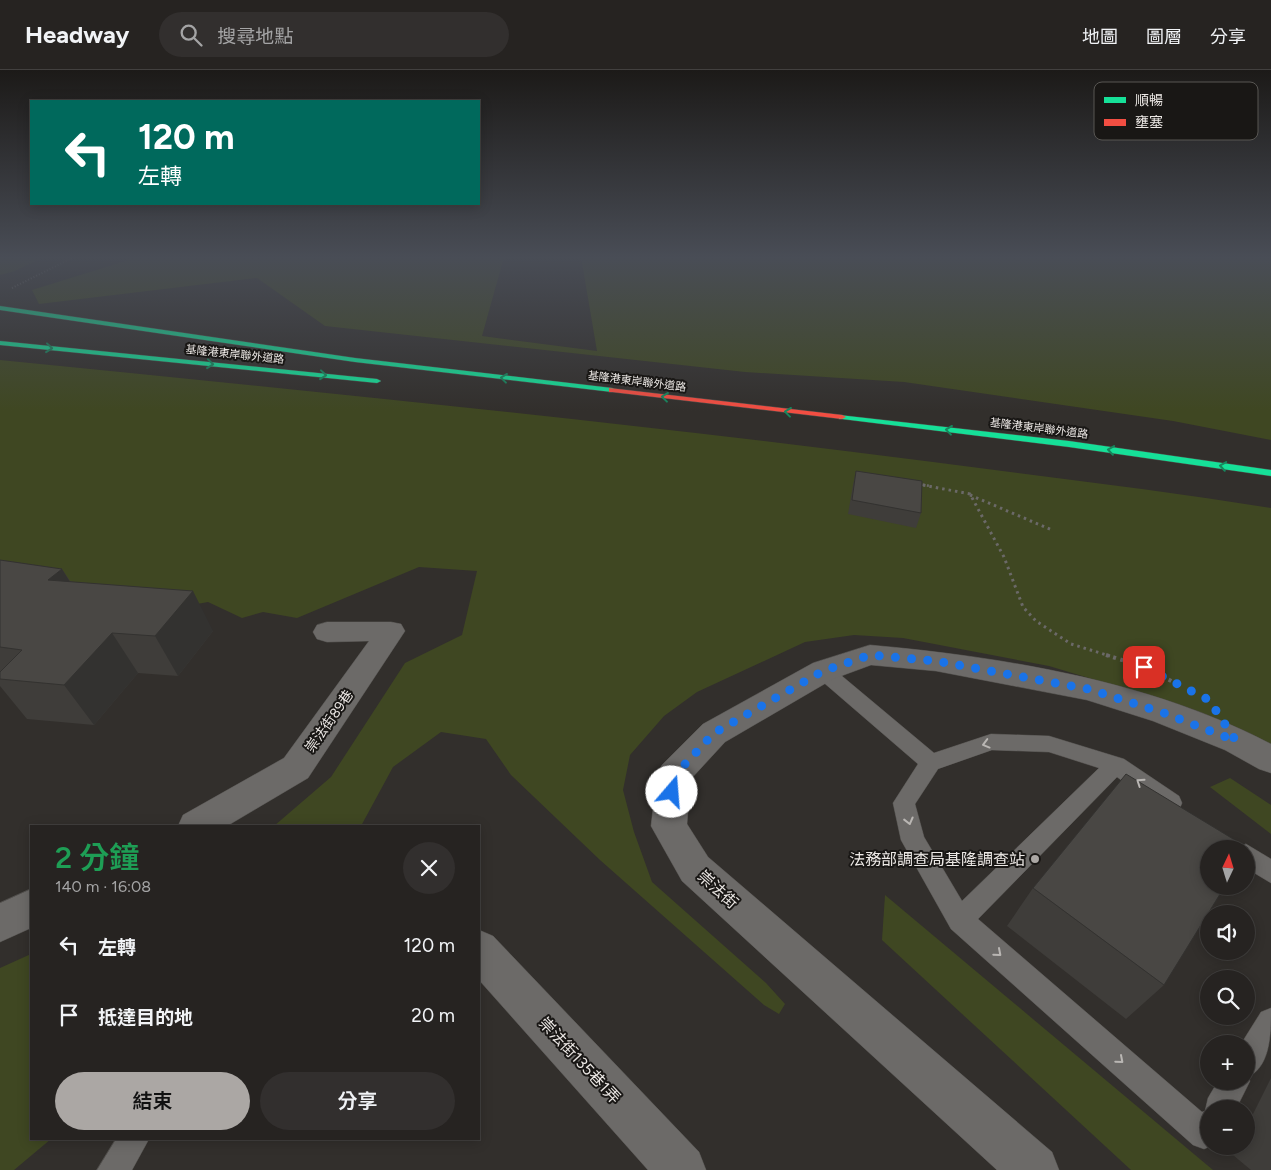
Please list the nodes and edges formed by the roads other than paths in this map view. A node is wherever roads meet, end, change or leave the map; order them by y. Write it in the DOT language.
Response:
graph roads {
  1 [pos="2,308"];
  2 [pos="73,320"];
  3 [pos="56,327"];
  4 [pos="40,334"];
  5 [pos="0,343"];
  6 [pos="14,345"];
  7 [pos="393,383"];
  8 [pos="1271,473"];
  9 [pos="327,632"];
  10 [pos="823,671"];
  11 [pos="1271,760"];
  12 [pos="931,763"];
  13 [pos="1116,765"];
  14 [pos="1189,815"];
  15 [pos="198,825"];
  16 [pos="1255,861"];
  17 [pos="1271,872"];
  18 [pos="30,908"];
  19 [pos="960,920"];
  20 [pos="0,923"];
  21 [pos="480,951"];
  22 [pos="1271,1022"];
  23 [pos="1255,1048"];
  24 [pos="1200,1130"];
  25 [pos="133,1140"];
  26 [pos="113,1170"];
  27 [pos="681,1170"];
  28 [pos="1034,1170"];
  1 -- 2 [label="highway, 基隆港東岸聯外道路"];
  2 -- 3 [label="highway"];
  8 -- 2 [label="highway, 基隆港東岸聯外道路, one-way"];
  4 -- 6 [label="highway"];
  5 -- 6 [label="highway, 基隆港東岸聯外道路"];
  6 -- 7 [label="highway, 基隆港東岸聯外道路, one-way"];
  9 -- 15 [label="street, 崇法街89巷"];
  10 -- 11 [label="street, 崇法街"];
  10 -- 12 [label="lane"];
  10 -- 28 [label="street, 崇法街"];
  13 -- 12 [label="lane, one-way"];
  12 -- 19 [label="lane, one-way"];
  14 -- 13 [label="lane, one-way"];
  13 -- 19 [label="lane"];
  16 -- 17 [label="lane"];
  18 -- 20 [label="street"];
  19 -- 24 [label="lane, one-way"];
  21 -- 27 [label="street, 崇法街135巷1弄"];
  22 -- 23 [label="lane"];
  25 -- 26 [label="lane"];
}
